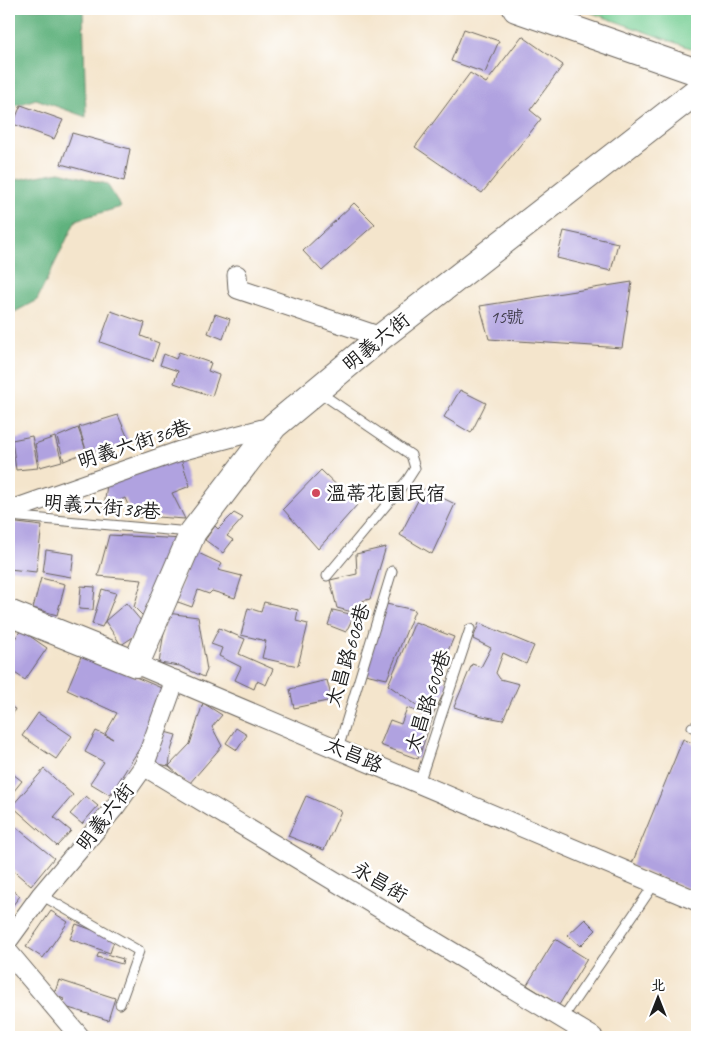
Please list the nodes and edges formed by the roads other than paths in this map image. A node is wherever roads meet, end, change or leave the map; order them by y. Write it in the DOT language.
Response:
graph roads {
  1 [pos="516,9"];
  2 [pos="697,72"];
  3 [pos="697,91"];
  4 [pos="237,275"];
  5 [pos="381,337"];
  6 [pos="317,390"];
  7 [pos="274,426"];
  8 [pos="9,511"];
  9 [pos="9,516"];
  10 [pos="193,532"];
  11 [pos="392,570"];
  12 [pos="327,576"];
  13 [pos="9,613"];
  14 [pos="470,629"];
  15 [pos="136,664"];
  16 [pos="175,680"];
  17 [pos="338,749"];
  18 [pos="144,766"];
  19 [pos="419,783"];
  20 [pos="655,883"];
  21 [pos="42,895"];
  22 [pos="697,901"];
  23 [pos="9,940"];
  24 [pos="120,1004"];
  25 [pos="562,1018"];
  26 [pos="80,1037"];
  27 [pos="593,1037"];
  1 -- 2 [label="street"];
  3 -- 5 [label="street, 明義六街"];
  4 -- 5 [label="street"];
  5 -- 6 [label="street, 明義六街"];
  6 -- 7 [label="street, 明義六街"];
  6 -- 12 [label="lane"];
  7 -- 8 [label="street, 明義六街36巷"];
  7 -- 10 [label="street, 明義六街"];
  9 -- 10 [label="lane, 明義六街38巷"];
  10 -- 15 [label="street, 明義六街"];
  11 -- 17 [label="lane, 太昌路606巷"];
  13 -- 15 [label="street, 太昌路"];
  14 -- 19 [label="lane, 太昌路600巷"];
  15 -- 16 [label="street, 太昌路"];
  16 -- 17 [label="street, 太昌路"];
  16 -- 18 [label="street, 明義六街"];
  17 -- 19 [label="street, 太昌路"];
  18 -- 21 [label="street, 明義六街"];
  18 -- 25 [label="street, 永昌街"];
  19 -- 20 [label="street, 太昌路"];
  20 -- 22 [label="street, 太昌路"];
  20 -- 25 [label="lane"];
  21 -- 23 [label="street, 明義六街"];
  21 -- 24 [label="lane"];
  23 -- 26 [label="street"];
  25 -- 27 [label="street, 永昌街"];
}
